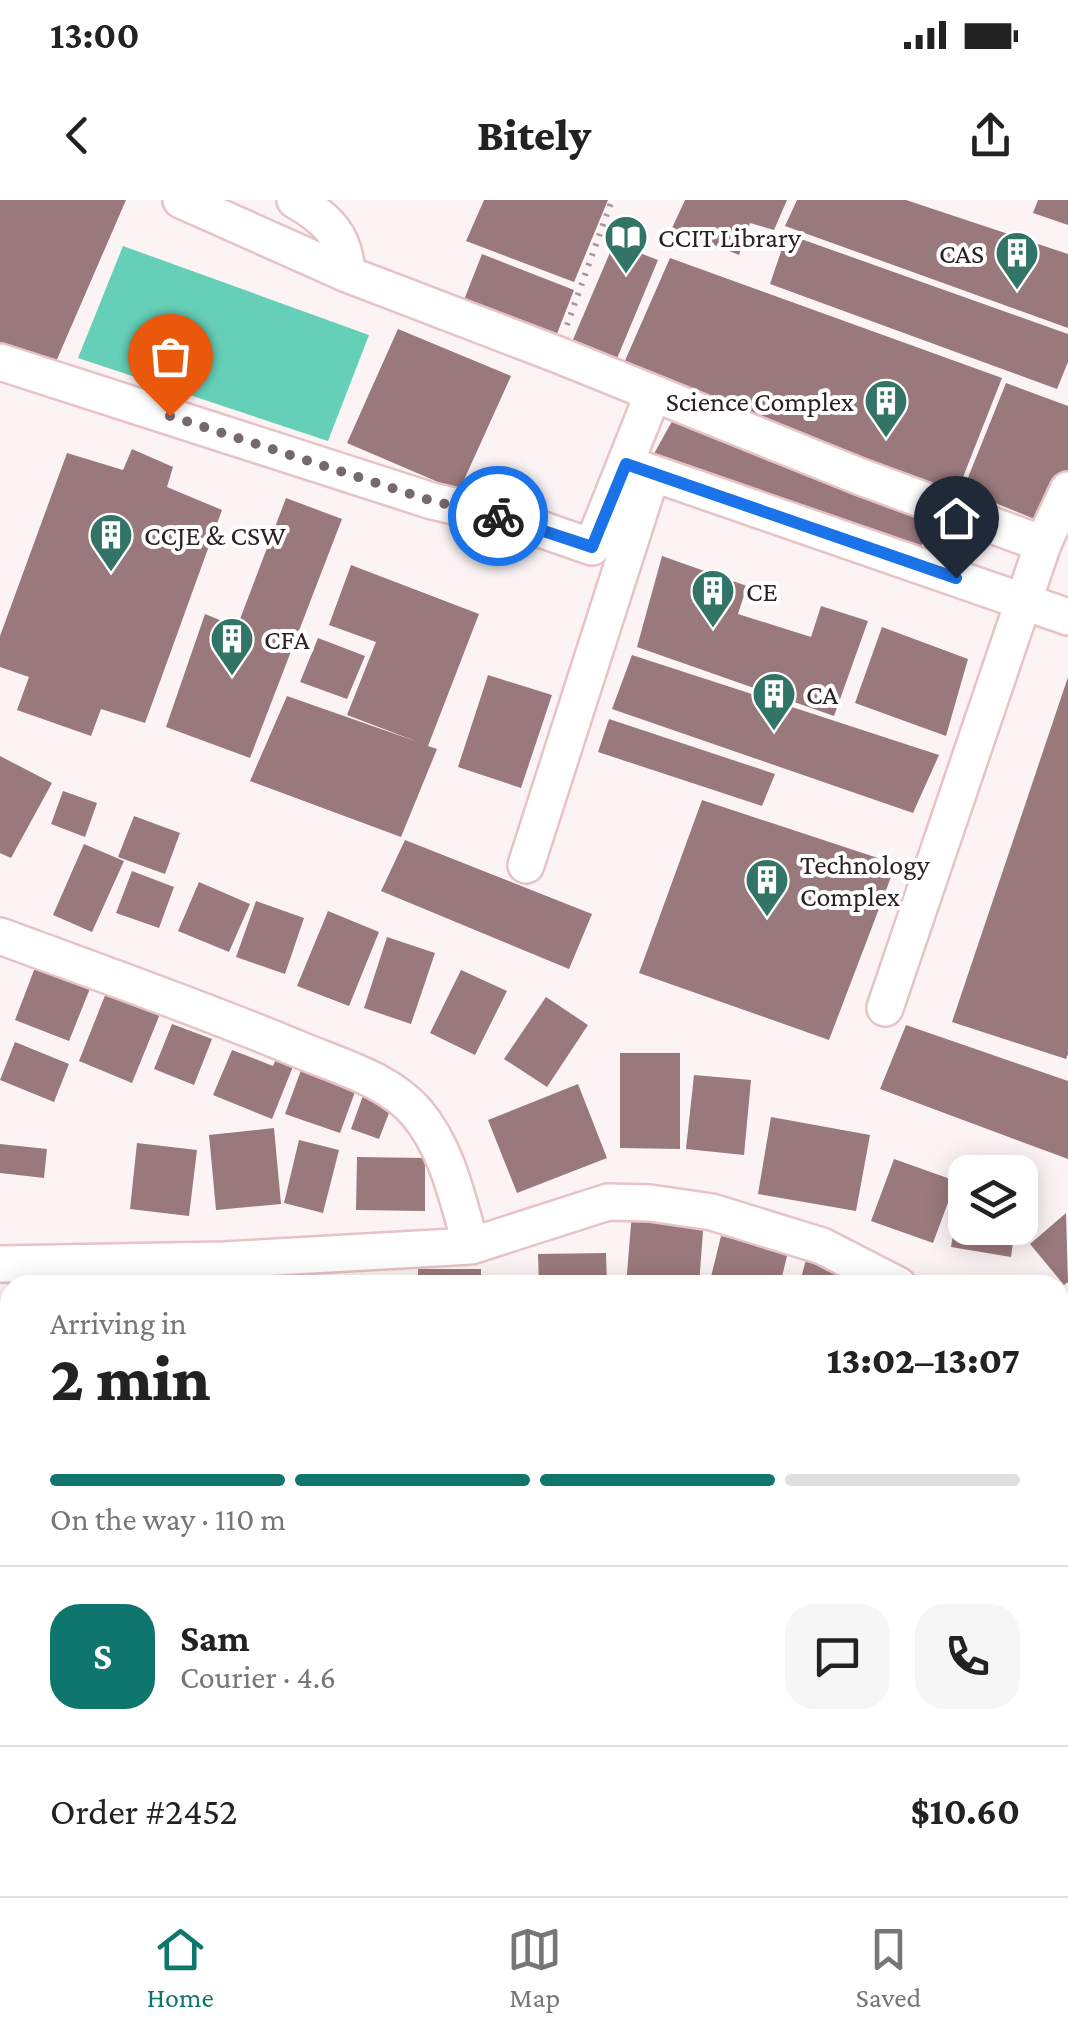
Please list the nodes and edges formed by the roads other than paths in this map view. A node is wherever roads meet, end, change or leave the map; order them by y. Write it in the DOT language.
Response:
graph roads {
  1 [pos="181,200"];
  2 [pos="296,200"];
  3 [pos="347,274"];
  4 [pos="0,362"];
  5 [pos="654,394"];
  6 [pos="638,468"];
  7 [pos="1068,490"];
  8 [pos="1044,544"];
  9 [pos="1023,602"];
  10 [pos="1068,617"];
  11 [pos="526,865"];
  12 [pos="0,936"];
  13 [pos="885,1008"];
  14 [pos="472,1246"];
  15 [pos="0,1264"];
  16 [pos="225,1273"];
  17 [pos="879,1275"];
  1 -- 3 [label="street"];
  2 -- 3 [label="street"];
  3 -- 5 [label="street"];
  4 -- 6 [label="street"];
  5 -- 6 [label="street"];
  5 -- 8 [label="street"];
  6 -- 9 [label="street"];
  6 -- 11 [label="street"];
  7 -- 8 [label="street"];
  8 -- 9 [label="street"];
  9 -- 10 [label="street"];
  9 -- 13 [label="street"];
  12 -- 14 [label="street"];
  14 -- 16 [label="street"];
  14 -- 17 [label="street"];
  15 -- 16 [label="street"];
}
